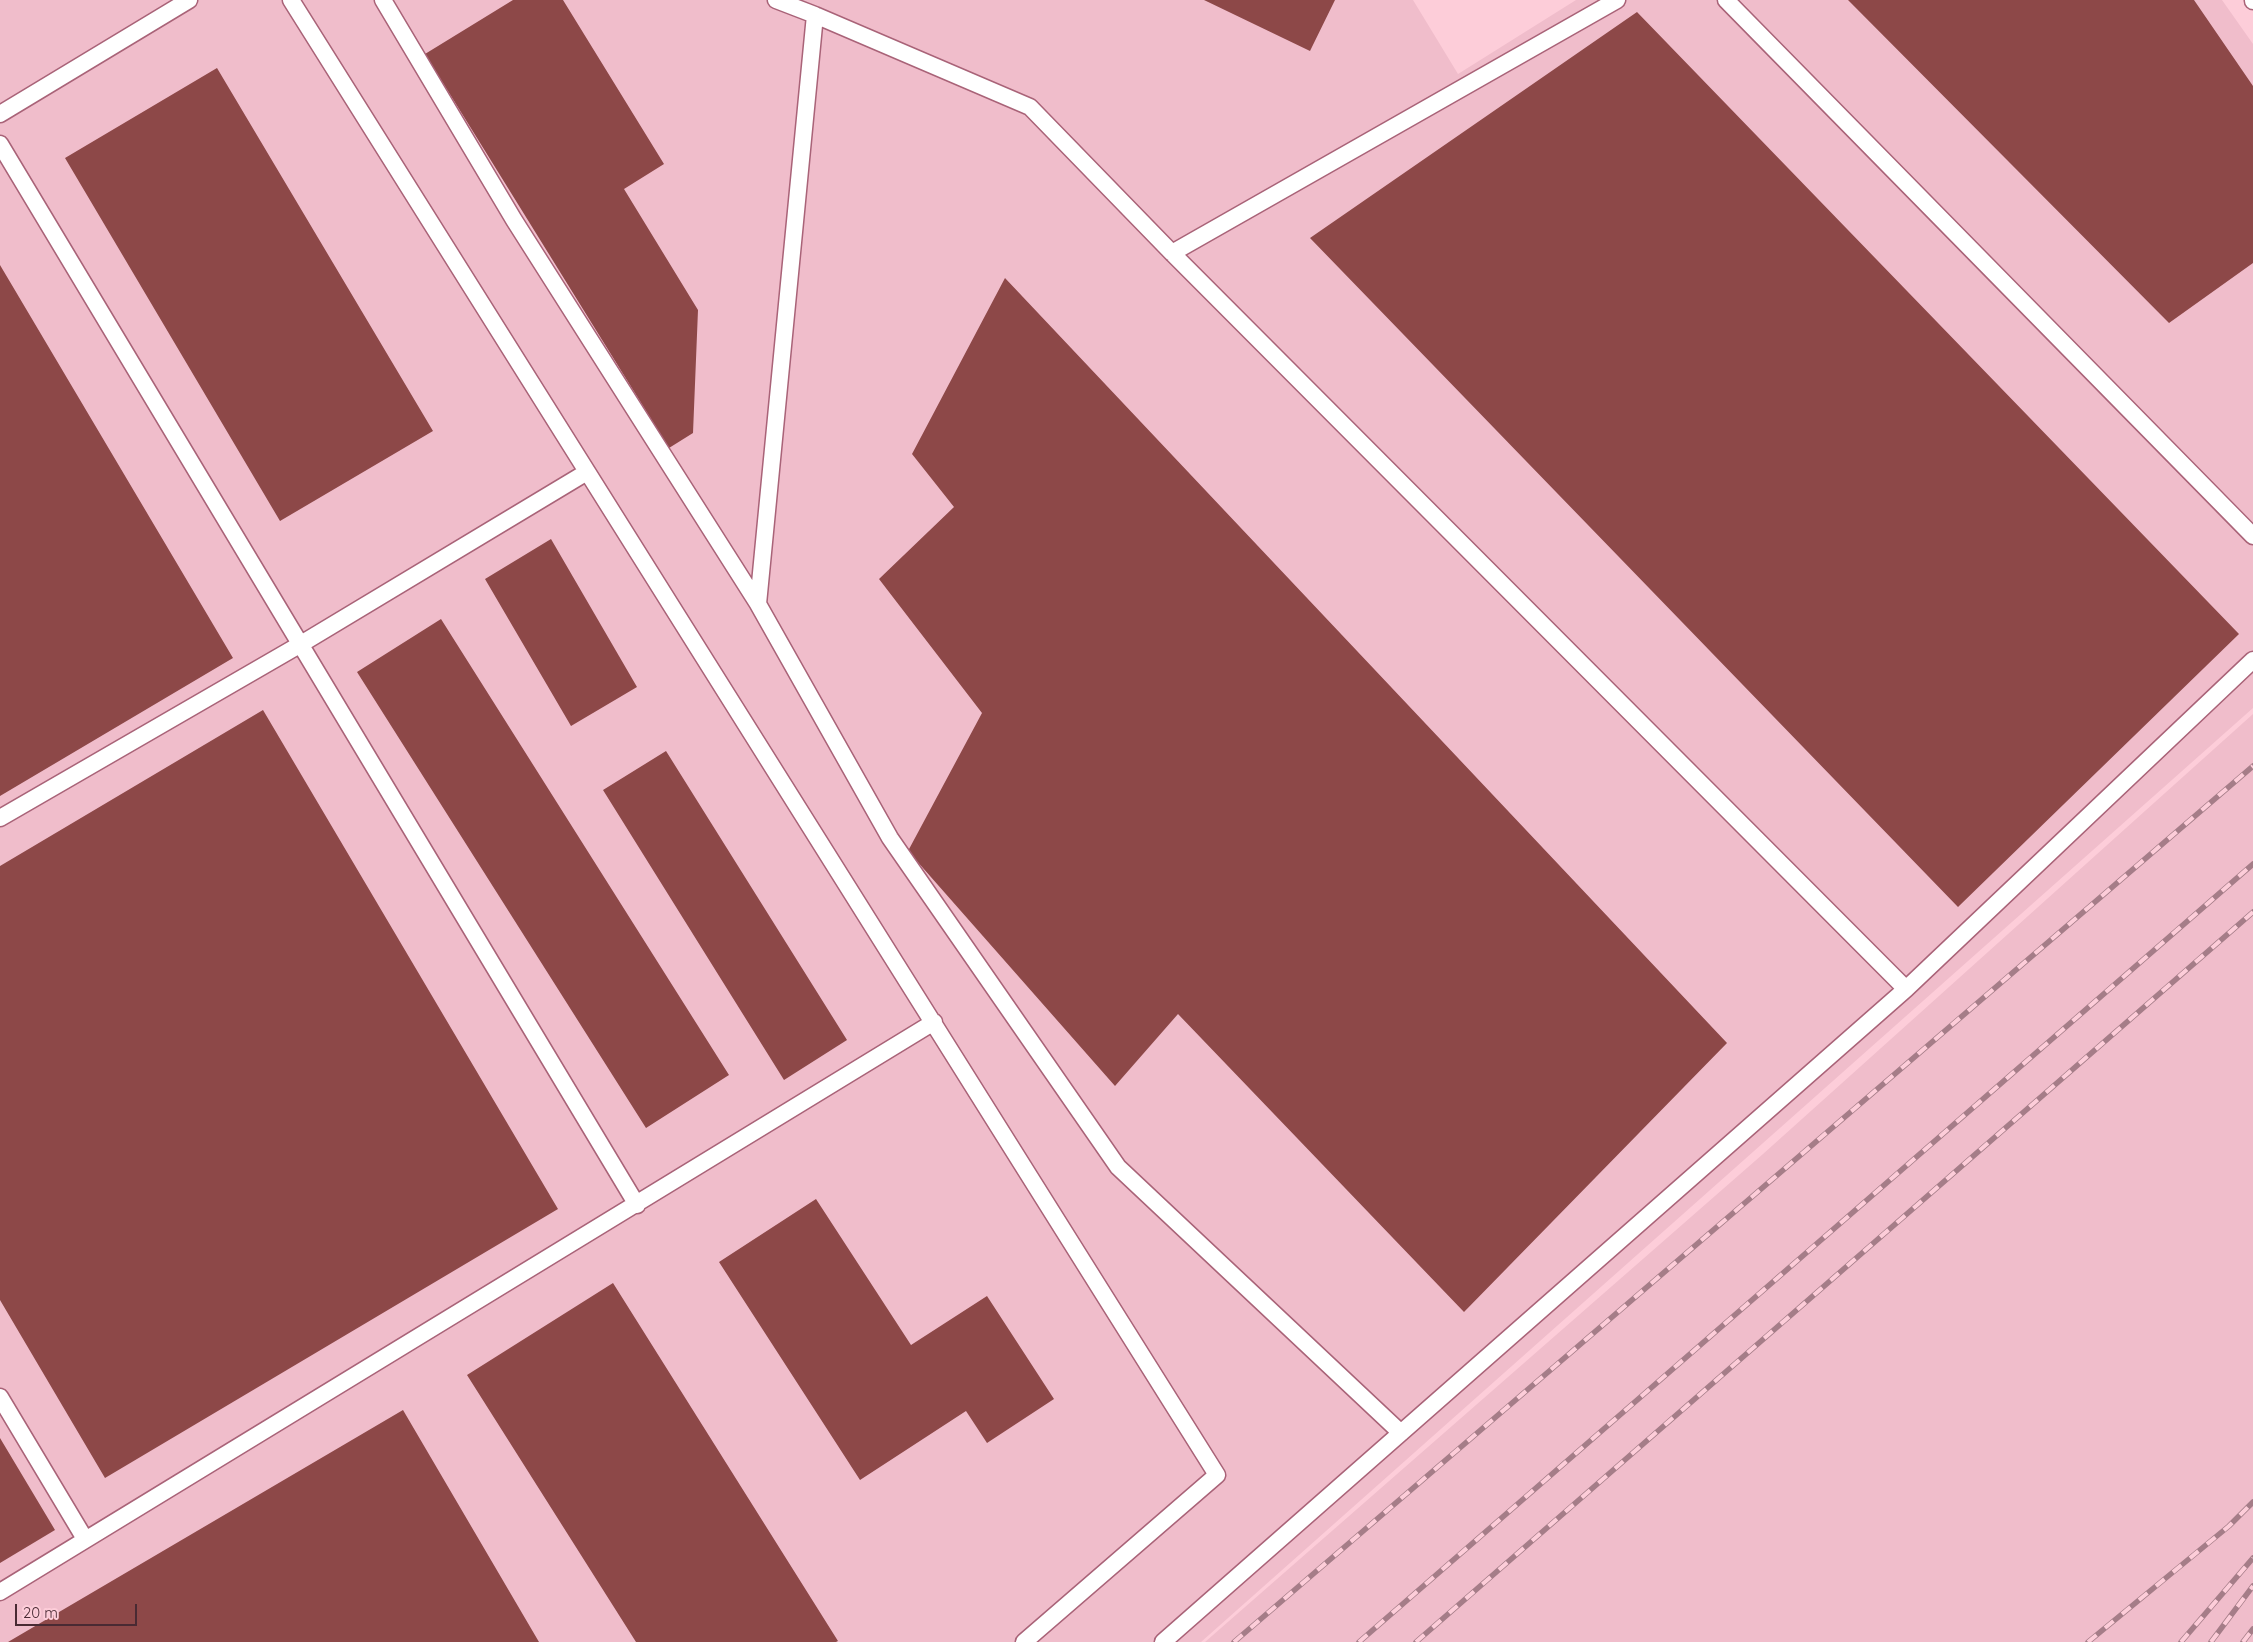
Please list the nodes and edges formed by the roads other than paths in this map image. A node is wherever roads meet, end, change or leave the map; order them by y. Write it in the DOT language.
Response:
graph roads {
  1 [pos="189,0"];
  2 [pos="290,0"];
  3 [pos="383,0"];
  4 [pos="776,0"];
  5 [pos="1617,0"];
  6 [pos="1726,0"];
  7 [pos="815,15"];
  8 [pos="0,114"];
  9 [pos="0,144"];
  10 [pos="1172,253"];
  11 [pos="587,472"];
  12 [pos="2253,536"];
  13 [pos="758,604"];
  14 [pos="301,644"];
  15 [pos="2253,660"];
  16 [pos="0,818"];
  17 [pos="1906,989"];
  18 [pos="934,1022"];
  19 [pos="637,1205"];
  20 [pos="0,1397"];
  21 [pos="1401,1433"];
  22 [pos="85,1539"];
  23 [pos="0,1592"];
  24 [pos="1024,1642"];
  25 [pos="1163,1642"];
  1 -- 8 [label="lane"];
  2 -- 11 [label="lane"];
  3 -- 13 [label="lane"];
  4 -- 7 [label="lane"];
  5 -- 10 [label="lane"];
  6 -- 12 [label="lane"];
  7 -- 10 [label="lane"];
  7 -- 13 [label="lane"];
  9 -- 14 [label="lane"];
  10 -- 17 [label="lane"];
  11 -- 14 [label="lane"];
  11 -- 18 [label="lane"];
  13 -- 21 [label="lane"];
  14 -- 16 [label="lane"];
  14 -- 19 [label="lane"];
  15 -- 17 [label="lane"];
  17 -- 21 [label="lane"];
  18 -- 19 [label="lane"];
  18 -- 24 [label="lane"];
  19 -- 22 [label="lane"];
  20 -- 22 [label="lane"];
  21 -- 25 [label="lane"];
  22 -- 23 [label="lane"];
}
